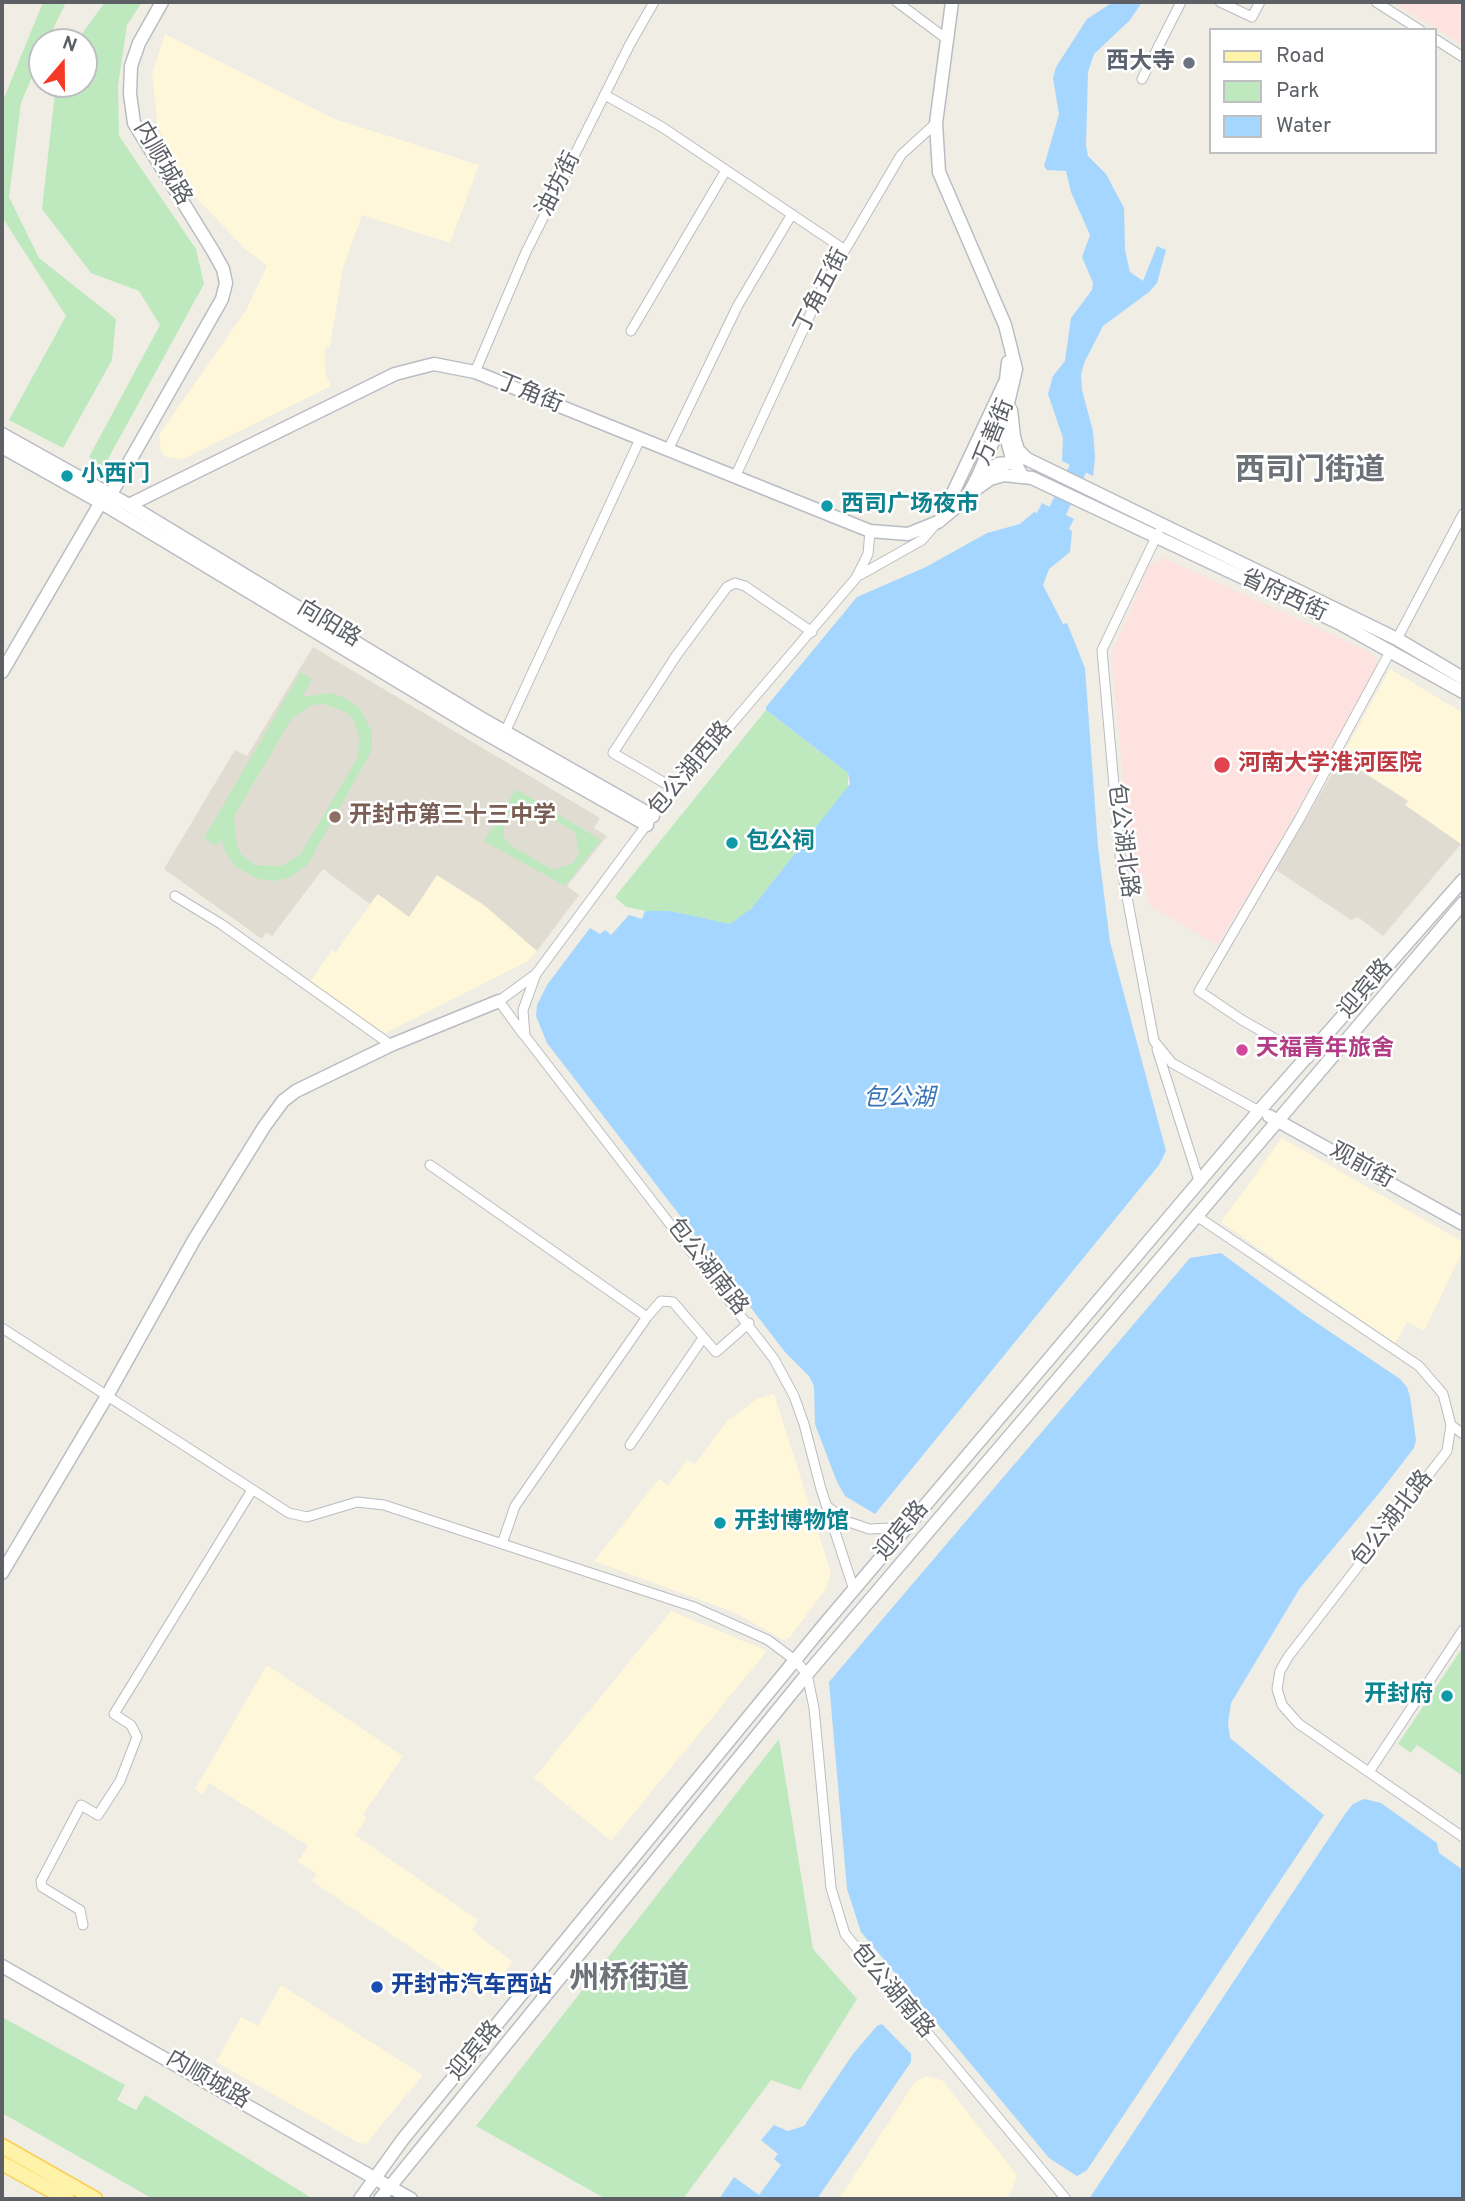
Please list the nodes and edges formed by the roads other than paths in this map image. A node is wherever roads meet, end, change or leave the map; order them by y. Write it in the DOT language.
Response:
graph roads {
  1 [pos="162,2"];
  2 [pos="654,2"];
  3 [pos="897,2"];
  4 [pos="952,2"];
  5 [pos="1181,2"];
  6 [pos="1220,2"];
  7 [pos="1260,2"];
  8 [pos="1376,2"];
  9 [pos="1417,28"];
  10 [pos="948,40"];
  11 [pos="1437,40"];
  12 [pos="1463,57"];
  13 [pos="1142,79"];
  14 [pos="606,95"];
  15 [pos="936,123"];
  16 [pos="726,170"];
  17 [pos="792,214"];
  18 [pos="845,250"];
  19 [pos="631,331"];
  20 [pos="1009,344"];
  21 [pos="475,372"];
  22 [pos="1006,380"];
  23 [pos="1012,394"];
  24 [pos="1003,420"];
  25 [pos="2,434"];
  26 [pos="640,439"];
  27 [pos="2,447"];
  28 [pos="668,450"];
  29 [pos="1014,462"];
  30 [pos="1036,464"];
  31 [pos="978,476"];
  32 [pos="1027,476"];
  33 [pos="735,477"];
  34 [pos="104,498"];
  35 [pos="960,498"];
  36 [pos="1101,502"];
  37 [pos="129,505"];
  38 [pos="1463,514"];
  39 [pos="938,522"];
  40 [pos="870,531"];
  41 [pos="1159,531"];
  42 [pos="856,578"];
  43 [pos="812,632"];
  44 [pos="1394,645"];
  45 [pos="2,672"];
  46 [pos="1463,678"];
  47 [pos="1463,692"];
  48 [pos="505,732"];
  49 [pos="675,789"];
  50 [pos="650,820"];
  51 [pos="1463,880"];
  52 [pos="175,896"];
  53 [pos="1463,903"];
  54 [pos="536,974"];
  55 [pos="499,1001"];
  56 [pos="526,1036"];
  57 [pos="1154,1041"];
  58 [pos="391,1045"];
  59 [pos="1309,1058"];
  60 [pos="1259,1111"];
  61 [pos="1276,1120"];
  62 [pos="430,1165"];
  63 [pos="1199,1181"];
  64 [pos="1198,1217"];
  65 [pos="1463,1224"];
  66 [pos="648,1317"];
  67 [pos="749,1323"];
  68 [pos="2,1328"];
  69 [pos="703,1338"];
  70 [pos="107,1396"];
  71 [pos="1451,1425"];
  72 [pos="1463,1434"];
  73 [pos="630,1445"];
  74 [pos="252,1490"];
  75 [pos="826,1505"];
  76 [pos="915,1518"];
  77 [pos="502,1544"];
  78 [pos="2,1573"];
  79 [pos="854,1590"];
  80 [pos="1463,1630"];
  81 [pos="796,1661"];
  82 [pos="807,1674"];
  83 [pos="1369,1772"];
  84 [pos="1463,1837"];
  85 [pos="83,1925"];
  86 [pos="2,1966"];
  87 [pos="2,2146"];
  88 [pos="2,2163"];
  89 [pos="374,2177"];
  90 [pos="388,2186"];
  91 [pos="67,2199"];
  92 [pos="95,2199"];
  93 [pos="360,2199"];
  94 [pos="380,2199"];
  95 [pos="411,2199"];
  96 [pos="1066,2199"];
  1 -- 34 [label="street, 内顺城路"];
  2 -- 14 [label="street, 油坊街"];
  3 -- 10 [label="street"];
  4 -- 10 [label="street, 万善街"];
  5 -- 13 [label="street"];
  6 -- 7 [label="street"];
  8 -- 9 [label="street"];
  10 -- 15 [label="street, 万善街"];
  11 -- 12 [label="street"];
  14 -- 16 [label="street"];
  14 -- 21 [label="street, 油坊街"];
  15 -- 18 [label="street, 丁角五街"];
  15 -- 20 [label="street, 万善街"];
  16 -- 17 [label="street"];
  16 -- 19 [label="street"];
  17 -- 18 [label="street"];
  17 -- 28 [label="street"];
  18 -- 33 [label="street, 丁角五街"];
  20 -- 22 [label="street, 万善街"];
  20 -- 23 [label="street, 万善街"];
  21 -- 26 [label="street, 丁角街"];
  21 -- 37 [label="street, 丁角街"];
  22 -- 24 [label="street"];
  22 -- 35 [label="street, 万善街"];
  23 -- 24 [label="street, 万善街"];
  23 -- 30 [label="street"];
  24 -- 29 [label="street"];
  24 -- 31 [label="street, 万善街"];
  25 -- 34 [label="street, 向阳路"];
  26 -- 28 [label="street, 丁角街"];
  26 -- 48 [label="street"];
  27 -- 34 [label="street, 向阳路"];
  28 -- 33 [label="street, 丁角街"];
  29 -- 30 [label="street"];
  29 -- 31 [label="street"];
  29 -- 32 [label="street"];
  30 -- 36 [label="street"];
  31 -- 35 [label="street"];
  32 -- 35 [label="street"];
  32 -- 36 [label="street"];
  33 -- 40 [label="street, 丁角街"];
  34 -- 37 [label="street, 向阳路"];
  34 -- 45 [label="street, 内顺城路"];
  34 -- 50 [label="street, 向阳路"];
  35 -- 39 [label="street, 万善街"];
  36 -- 41 [label="street, 省府西街"];
  37 -- 48 [label="street, 向阳路"];
  38 -- 44 [label="street"];
  39 -- 40 [label="street, 丁角街"];
  39 -- 42 [label="street"];
  40 -- 42 [label="street, 包公湖西路"];
  41 -- 44 [label="street, 省府西街"];
  41 -- 57 [label="street, 包公湖北路"];
  42 -- 43 [label="street, 包公湖西路"];
  43 -- 49 [label="street, 包公湖西路"];
  43 -- 49 [label="street"];
  44 -- 46 [label="street, 省府西街"];
  44 -- 47 [label="street, 省府西街"];
  44 -- 59 [label="street"];
  48 -- 50 [label="street, 向阳路"];
  49 -- 50 [label="street, 包公湖西路"];
  50 -- 54 [label="street, 包公湖西路"];
  51 -- 59 [label="street, 迎宾路"];
  52 -- 58 [label="street"];
  53 -- 61 [label="street, 迎宾路"];
  54 -- 55 [label="street, 包公湖西路"];
  54 -- 56 [label="street"];
  55 -- 56 [label="street, 包公湖南路"];
  55 -- 58 [label="street"];
  56 -- 67 [label="street, 包公湖南路"];
  57 -- 60 [label="street"];
  57 -- 63 [label="street, 包公湖北路"];
  58 -- 70 [label="street"];
  59 -- 60 [label="street, 迎宾路"];
  60 -- 61 [label="street, 观前街"];
  60 -- 63 [label="street, 迎宾路"];
  61 -- 64 [label="street, 迎宾路"];
  61 -- 65 [label="street, 观前街"];
  62 -- 66 [label="street"];
  63 -- 76 [label="street, 迎宾路"];
  64 -- 71 [label="street"];
  64 -- 82 [label="street, 迎宾路"];
  66 -- 69 [label="street"];
  66 -- 77 [label="street"];
  67 -- 69 [label="street"];
  67 -- 75 [label="street, 包公湖南路"];
  68 -- 70 [label="street, 包公湖南路"];
  69 -- 73 [label="street"];
  70 -- 74 [label="street, 包公湖南路"];
  70 -- 78 [label="street"];
  71 -- 72 [label="street"];
  71 -- 83 [label="street, 包公湖北路"];
  74 -- 77 [label="street, 包公湖南路"];
  74 -- 85 [label="street"];
  75 -- 76 [label="street"];
  75 -- 79 [label="street, 包公湖南路"];
  76 -- 79 [label="street, 迎宾路"];
  77 -- 81 [label="street, 包公湖南路"];
  79 -- 81 [label="street, 迎宾路"];
  80 -- 83 [label="street"];
  81 -- 82 [label="street, 包公湖南路"];
  81 -- 89 [label="street, 迎宾路"];
  82 -- 90 [label="street, 迎宾路"];
  82 -- 96 [label="street, 包公湖南路"];
  83 -- 84 [label="street, 包公湖北路"];
  86 -- 89 [label="street, 内顺城路"];
  87 -- 92 [label="main road"];
  88 -- 91 [label="main road"];
  89 -- 90 [label="street, 内顺城路"];
  89 -- 93 [label="street, 迎宾路"];
  90 -- 94 [label="street, 迎宾路"];
  90 -- 95 [label="street, 内顺城路"];
}
